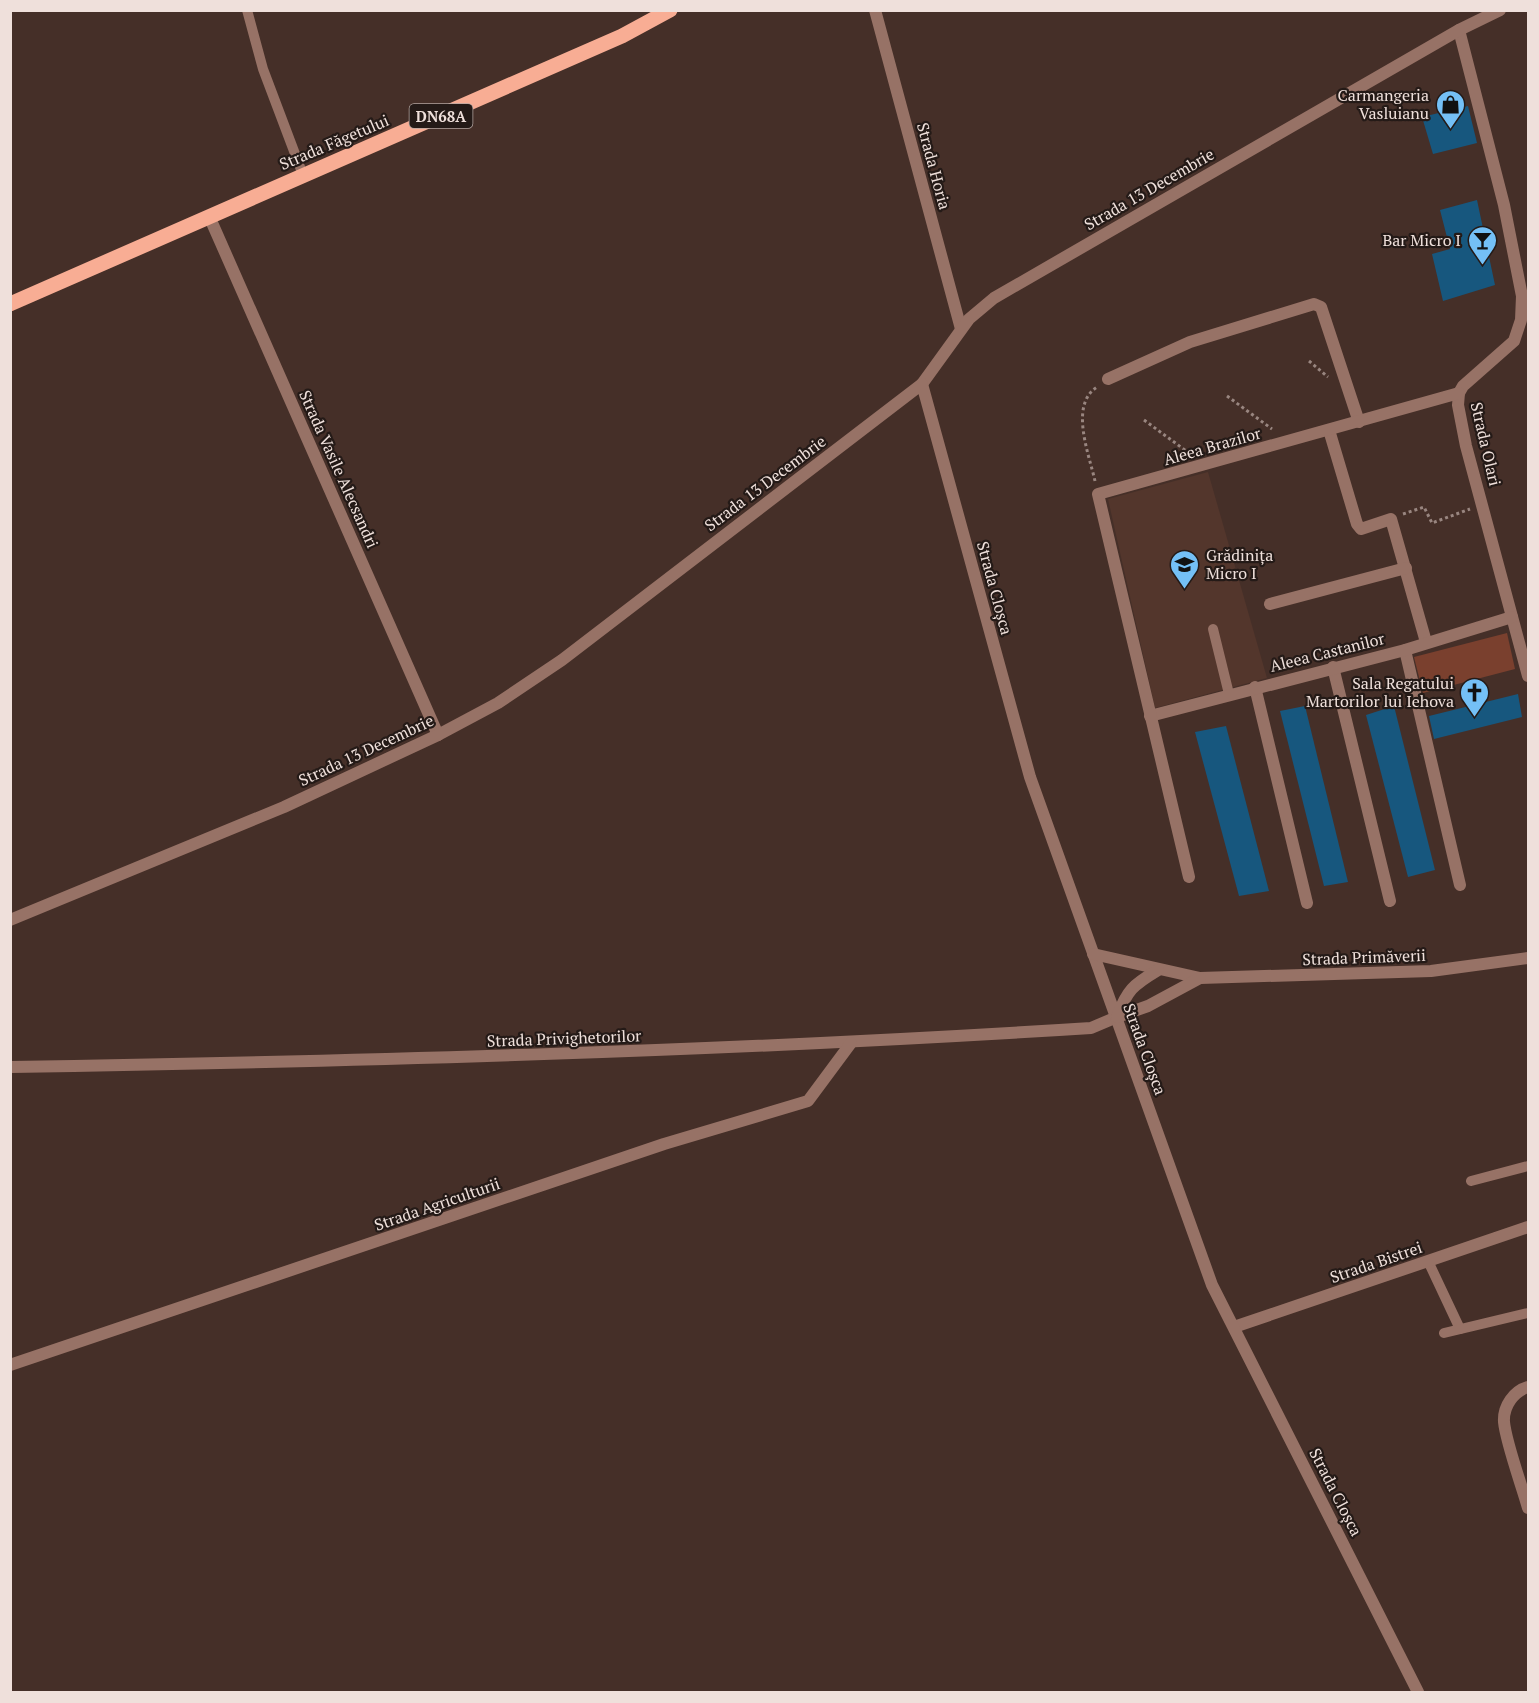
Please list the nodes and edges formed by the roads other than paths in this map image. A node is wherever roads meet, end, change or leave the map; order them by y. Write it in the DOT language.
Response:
graph roads {
  1 [pos="247,10"];
  2 [pos="670,10"];
  3 [pos="875,10"];
  4 [pos="1500,10"];
  5 [pos="1460,30"];
  6 [pos="303,175"];
  7 [pos="209,216"];
  8 [pos="1525,295"];
  9 [pos="10,304"];
  10 [pos="961,329"];
  11 [pos="1108,379"];
  12 [pos="922,384"];
  13 [pos="1459,393"];
  14 [pos="1359,422"];
  15 [pos="1329,430"];
  16 [pos="1406,568"];
  17 [pos="1270,604"];
  18 [pos="1512,617"];
  19 [pos="1213,629"];
  20 [pos="1426,642"];
  21 [pos="1405,650"];
  22 [pos="1333,667"];
  23 [pos="1528,674"];
  24 [pos="1255,687"];
  25 [pos="1229,694"];
  26 [pos="1150,716"];
  27 [pos="438,735"];
  28 [pos="1189,876"];
  29 [pos="1460,885"];
  30 [pos="1390,901"];
  31 [pos="1307,903"];
  32 [pos="10,920"];
  33 [pos="1093,954"];
  34 [pos="1528,958"];
  35 [pos="1158,970"];
  36 [pos="1200,978"];
  37 [pos="1117,1017"];
  38 [pos="851,1043"];
  39 [pos="10,1067"];
  40 [pos="1528,1166"];
  41 [pos="1472,1181"];
  42 [pos="1528,1227"];
  43 [pos="1428,1262"];
  44 [pos="1528,1313"];
  45 [pos="1234,1327"];
  46 [pos="1461,1329"];
  47 [pos="1444,1333"];
  48 [pos="10,1365"];
  49 [pos="1528,1387"];
  50 [pos="1528,1508"];
  51 [pos="1418,1692"];
  1 -- 6 [label="lane"];
  2 -- 6 [label="main road, Strada Făgetului / DN68A"];
  3 -- 10 [label="street, Strada Horia"];
  4 -- 5 [label="street, Strada 13 Decembrie"];
  5 -- 8 [label="street, Strada Olari"];
  5 -- 10 [label="street, Strada 13 Decembrie"];
  6 -- 7 [label="main road, Strada Făgetului / DN68A"];
  7 -- 9 [label="main road, Strada Făgetului / DN68A"];
  7 -- 27 [label="street, Strada Vasile Alecsandri"];
  8 -- 13 [label="street, Strada Olari"];
  10 -- 12 [label="street, Strada 13 Decembrie"];
  11 -- 14 [label="street"];
  12 -- 27 [label="street, Strada 13 Decembrie"];
  12 -- 33 [label="street, Strada Cloșca"];
  13 -- 14 [label="street, Aleea Brazilor"];
  13 -- 18 [label="street, Strada Olari"];
  14 -- 15 [label="street, Aleea Brazilor"];
  15 -- 16 [label="street"];
  15 -- 26 [label="street, Aleea Brazilor"];
  16 -- 17 [label="street"];
  16 -- 20 [label="street"];
  18 -- 20 [label="street, Aleea Castanilor"];
  18 -- 23 [label="street, Strada Olari"];
  19 -- 25 [label="lane"];
  20 -- 21 [label="street, Aleea Castanilor"];
  21 -- 22 [label="street, Aleea Castanilor"];
  21 -- 29 [label="street"];
  22 -- 24 [label="street, Aleea Castanilor"];
  22 -- 30 [label="street"];
  24 -- 25 [label="street, Aleea Castanilor"];
  24 -- 31 [label="street"];
  25 -- 26 [label="street, Aleea Castanilor"];
  26 -- 28 [label="street"];
  27 -- 32 [label="street, Strada 13 Decembrie"];
  33 -- 35 [label="street, Strada Primăverii"];
  33 -- 37 [label="street, Strada Cloșca"];
  34 -- 36 [label="street, Strada Primăverii"];
  35 -- 36 [label="street, Strada Primăverii"];
  35 -- 37 [label="street"];
  36 -- 37 [label="street, Strada Primăverii"];
  37 -- 38 [label="street, Strada Privighetorilor"];
  37 -- 45 [label="street, Strada Cloșca"];
  38 -- 39 [label="street, Strada Privighetorilor"];
  38 -- 48 [label="street, Strada Agriculturii"];
  40 -- 41 [label="lane"];
  42 -- 43 [label="street, Strada Bistrei"];
  43 -- 45 [label="street, Strada Bistrei"];
  43 -- 46 [label="lane"];
  44 -- 46 [label="lane"];
  45 -- 51 [label="street, Strada Cloșca"];
  46 -- 47 [label="lane"];
  49 -- 50 [label="street"];
}
